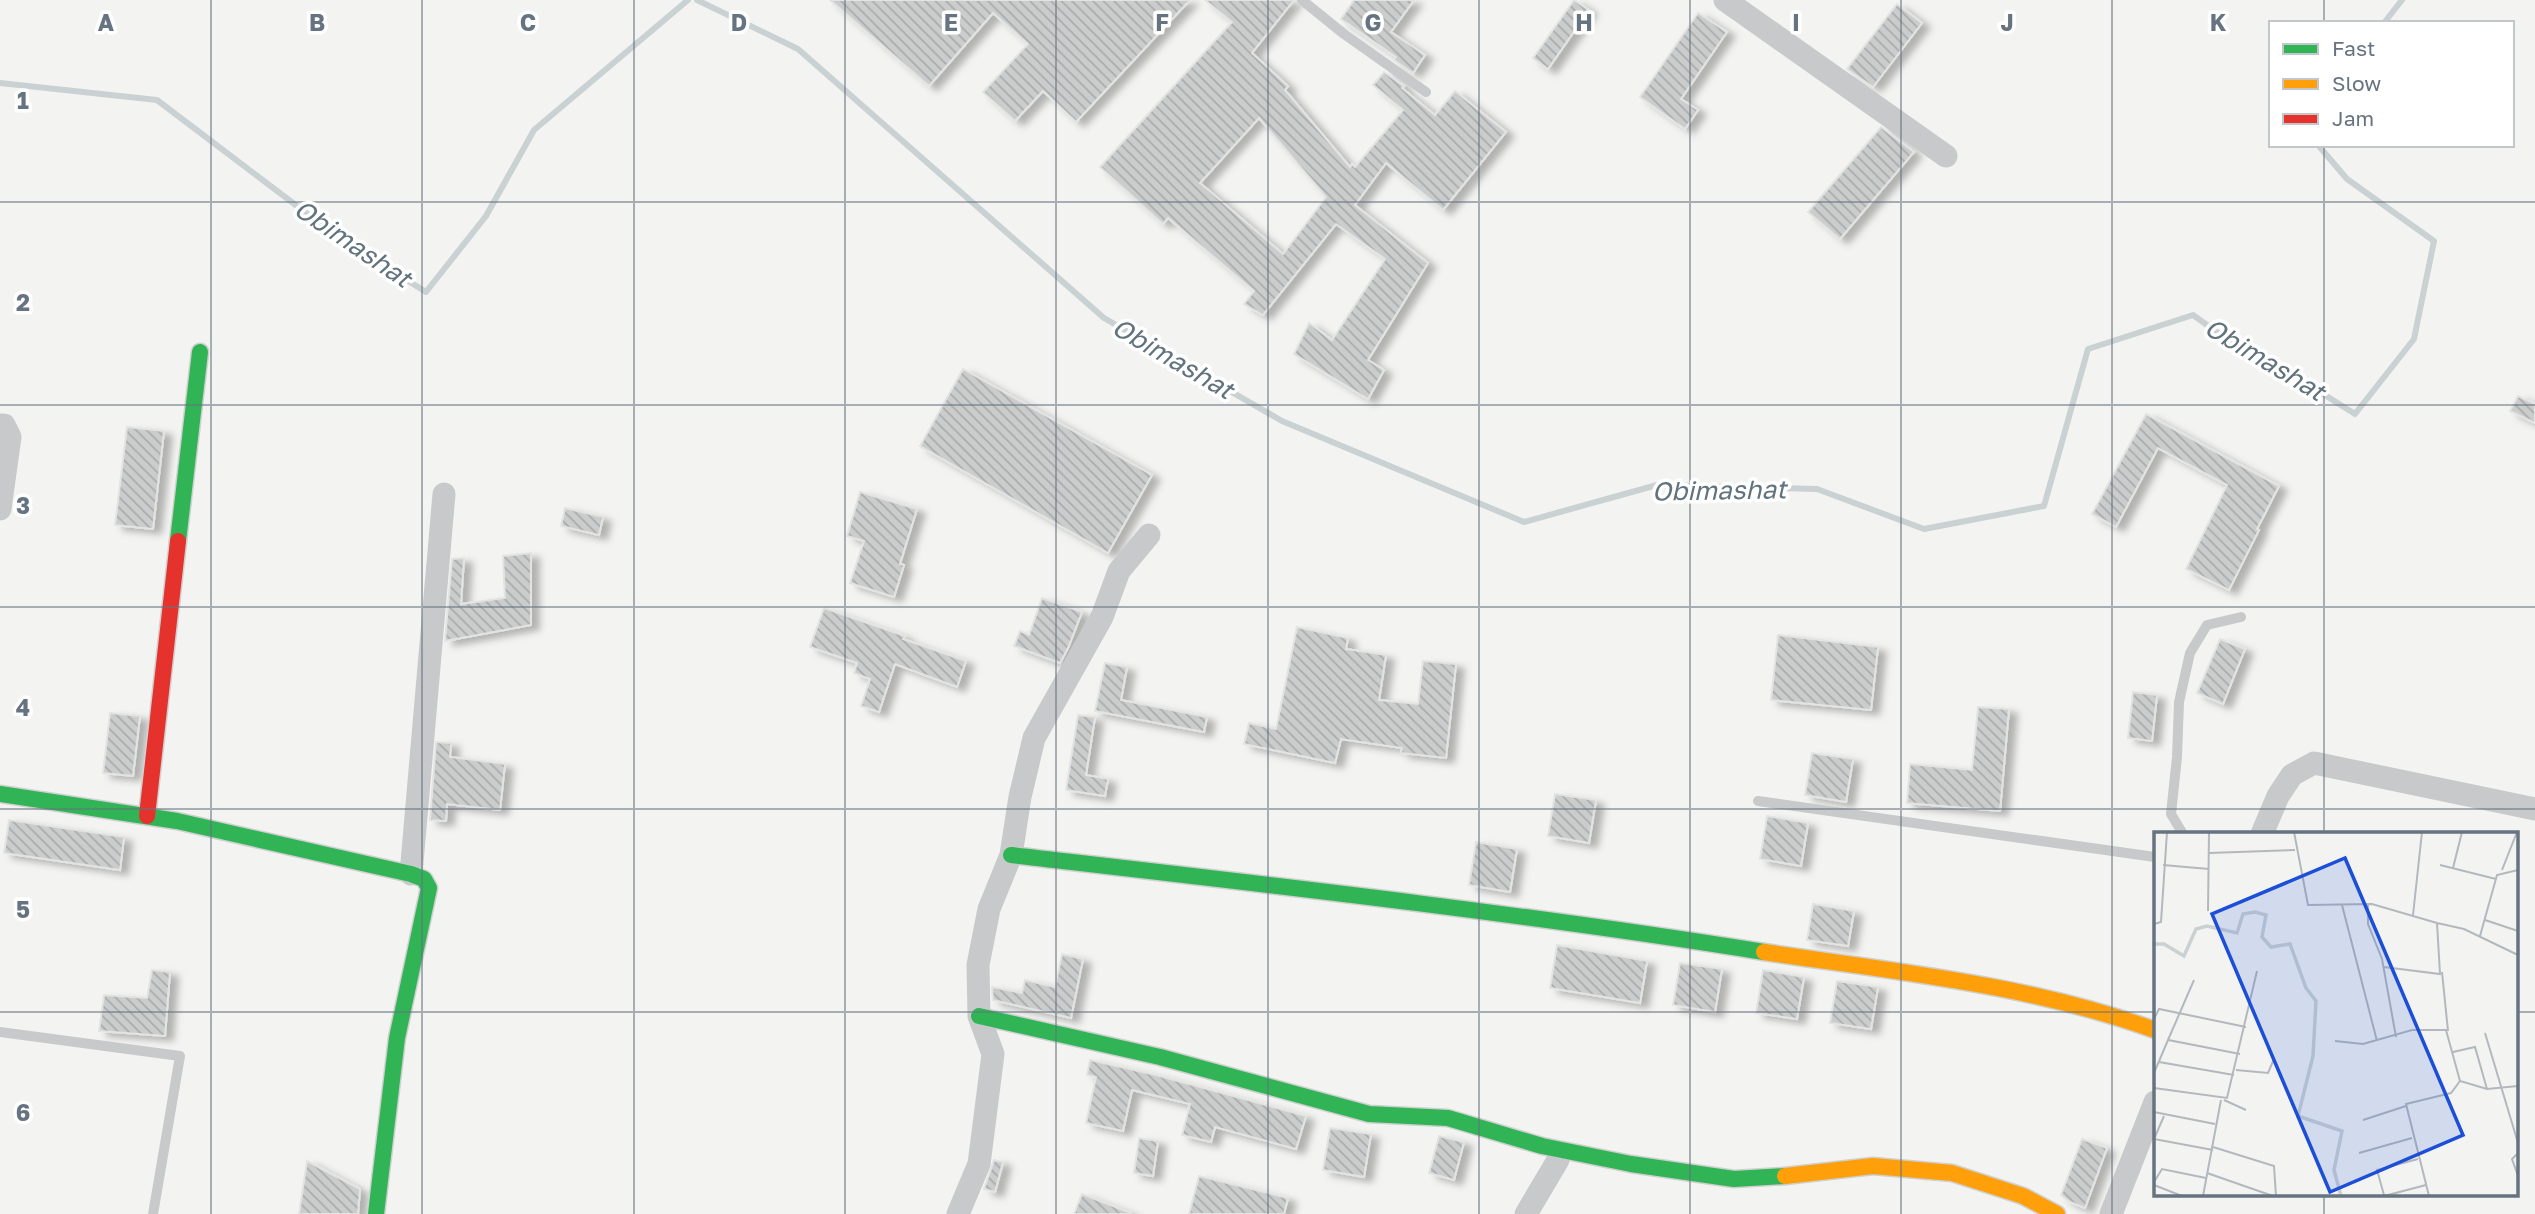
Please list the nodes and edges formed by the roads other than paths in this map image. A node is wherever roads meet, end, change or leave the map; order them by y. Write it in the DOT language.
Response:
graph roads {
  1 [pos="1303,0"];
  2 [pos="1725,0"];
  3 [pos="1426,92"];
  4 [pos="1946,156"];
  5 [pos="200,352"];
  6 [pos="0,425"];
  7 [pos="444,494"];
  8 [pos="0,509"];
  9 [pos="1149,535"];
  10 [pos="2241,617"];
  11 [pos="0,794"];
  12 [pos="1758,801"];
  13 [pos="2535,809"];
  14 [pos="147,816"];
  15 [pos="2182,832"];
  16 [pos="2263,832"];
  17 [pos="1011,855"];
  18 [pos="2154,857"];
  19 [pos="411,873"];
  20 [pos="979,1016"];
  21 [pos="2154,1030"];
  22 [pos="0,1032"];
  23 [pos="2154,1104"];
  24 [pos="1558,1160"];
  25 [pos="153,1214"];
  26 [pos="376,1214"];
  27 [pos="958,1214"];
  28 [pos="1526,1214"];
  29 [pos="2057,1214"];
  30 [pos="2110,1214"];
  1 -- 3 [label="lane"];
  2 -- 4 [label="street"];
  5 -- 14 [label="street"];
  6 -- 8 [label="street"];
  7 -- 19 [label="street"];
  9 -- 17 [label="street"];
  10 -- 15 [label="lane"];
  11 -- 14 [label="street"];
  12 -- 18 [label="lane"];
  13 -- 16 [label="street"];
  14 -- 19 [label="street"];
  17 -- 20 [label="street"];
  17 -- 21 [label="street"];
  19 -- 26 [label="street"];
  20 -- 27 [label="street"];
  20 -- 29 [label="street"];
  22 -- 25 [label="lane"];
  23 -- 30 [label="street"];
  24 -- 28 [label="street"];
}
